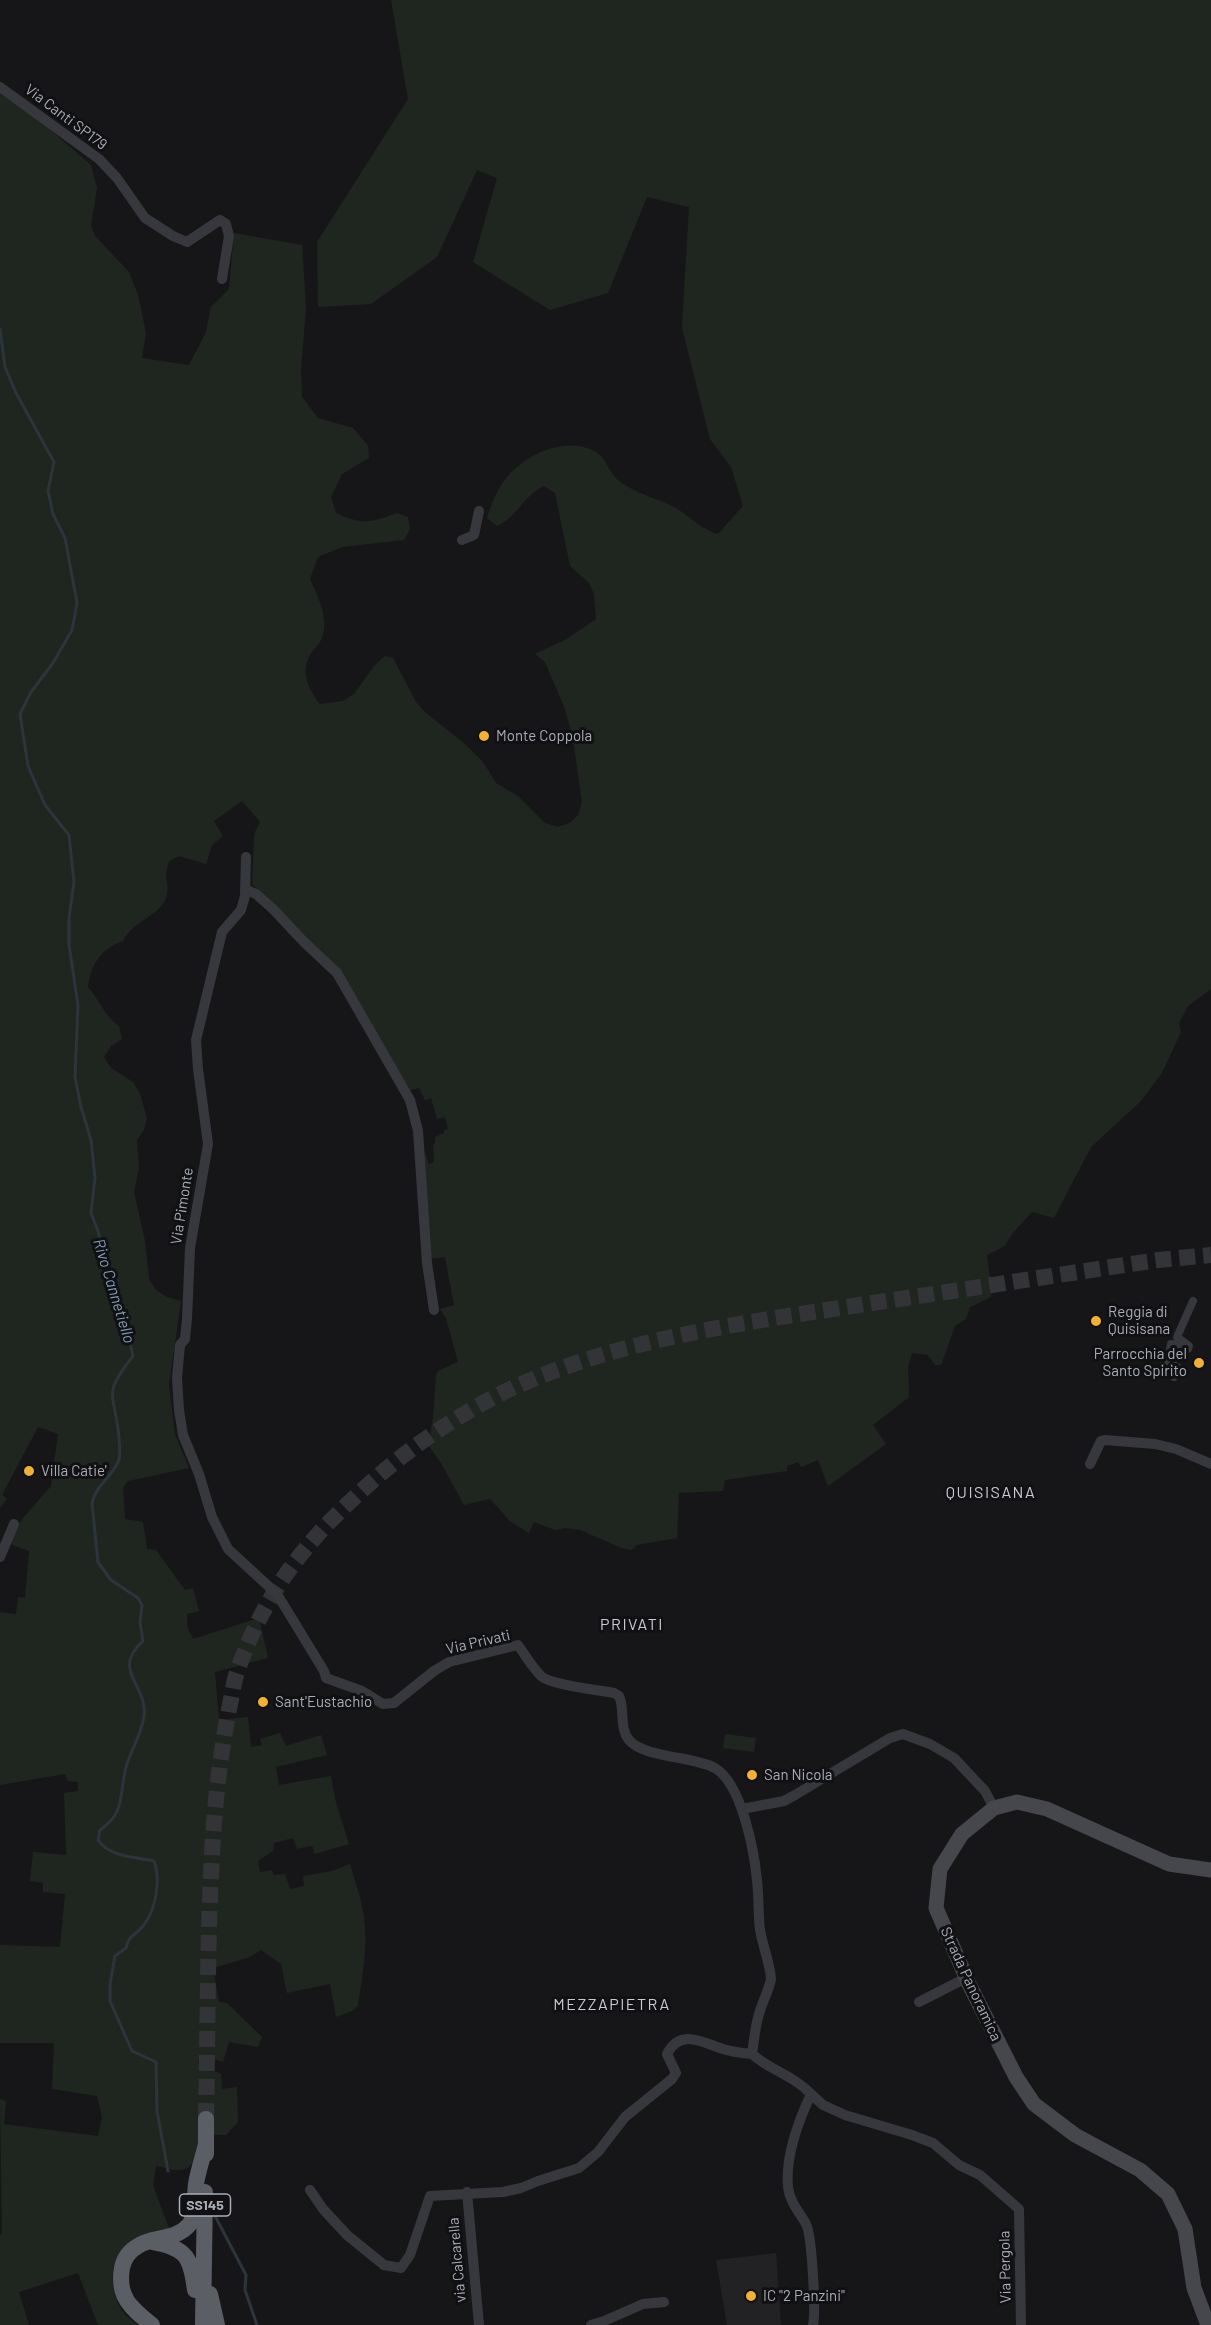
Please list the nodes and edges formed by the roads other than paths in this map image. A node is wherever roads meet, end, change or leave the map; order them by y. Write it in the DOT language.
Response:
graph roads {
  1 [pos="0,87"];
  2 [pos="222,279"];
  3 [pos="479,511"];
  4 [pos="462,540"];
  5 [pos="246,857"];
  6 [pos="245,889"];
  7 [pos="1193,1301"];
  8 [pos="434,1310"];
  9 [pos="1174,1377"];
  10 [pos="1090,1464"];
  11 [pos="1211,1464"];
  12 [pos="14,1524"];
  13 [pos="0,1557"];
  14 [pos="237,1557"];
  15 [pos="994,1808"];
  16 [pos="742,1809"];
  17 [pos="1211,1870"];
  18 [pos="966,1978"];
  19 [pos="919,2002"];
  20 [pos="752,2054"];
  21 [pos="811,2094"];
  22 [pos="206,2119"];
  23 [pos="206,2144"];
  24 [pos="310,2190"];
  25 [pos="467,2192"];
  26 [pos="152,2242"];
  27 [pos="204,2266"];
  28 [pos="664,2302"];
  29 [pos="152,2325"];
  30 [pos="201,2325"];
  31 [pos="218,2325"];
  32 [pos="478,2325"];
  33 [pos="591,2325"];
  34 [pos="813,2325"];
  35 [pos="1021,2325"];
  36 [pos="1208,2325"];
  1 -- 2 [label="street, Via Canti SP179"];
  3 -- 4 [label="street"];
  5 -- 6 [label="street, Via Pimonte"];
  6 -- 8 [label="street"];
  6 -- 14 [label="street, Via Pimonte"];
  7 -- 9 [label="street"];
  10 -- 11 [label="street"];
  12 -- 13 [label="street"];
  14 -- 16 [label="street, Via Privati"];
  15 -- 16 [label="street"];
  15 -- 17 [label="main road, Strada Panoramica"];
  15 -- 18 [label="main road, Strada Panoramica"];
  16 -- 20 [label="street"];
  18 -- 19 [label="street"];
  18 -- 36 [label="main road, Strada Panoramica"];
  20 -- 21 [label="street"];
  20 -- 25 [label="street"];
  21 -- 34 [label="street"];
  21 -- 35 [label="street, Via Pergola"];
  22 -- 23 [label="highway, SS145"];
  23 -- 26 [label="highway"];
  23 -- 27 [label="highway, SS145"];
  24 -- 25 [label="street"];
  25 -- 32 [label="street, via Calcarella"];
  26 -- 29 [label="highway"];
  26 -- 30 [label="highway"];
  27 -- 30 [label="highway, SS145"];
  27 -- 31 [label="highway"];
  28 -- 33 [label="street"];
}
